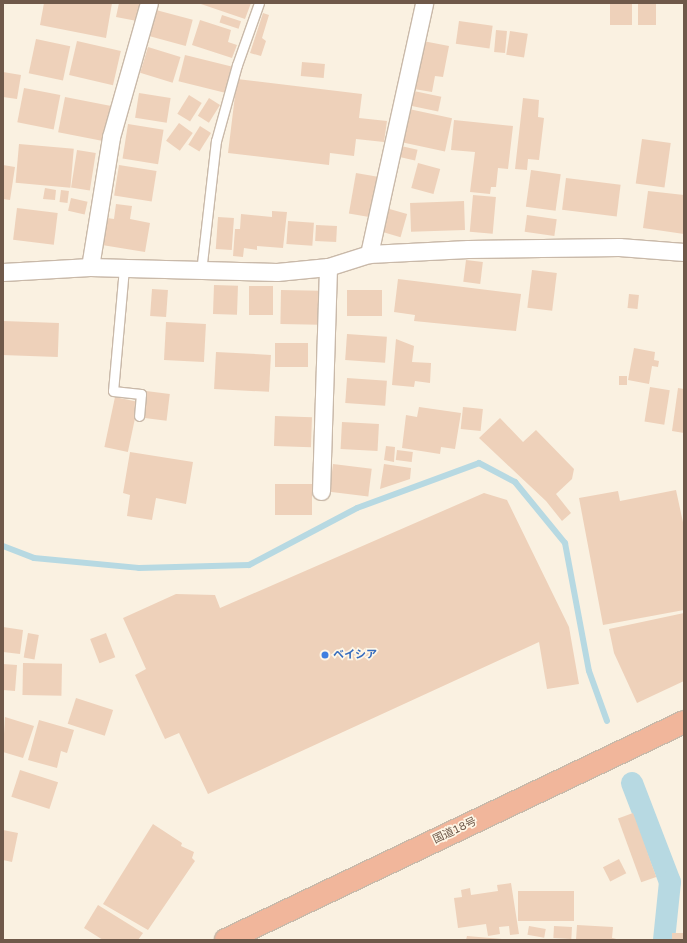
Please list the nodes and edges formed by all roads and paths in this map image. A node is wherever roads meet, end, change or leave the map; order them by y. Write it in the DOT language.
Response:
graph roads {
  1 [pos="149,3"];
  2 [pos="260,3"];
  3 [pos="424,3"];
  4 [pos="684,252"];
  5 [pos="369,254"];
  6 [pos="90,267"];
  7 [pos="328,267"];
  8 [pos="124,268"];
  9 [pos="3,272"];
  10 [pos="201,272"];
  11 [pos="139,416"];
  12 [pos="321,491"];
  13 [pos="684,722"];
  14 [pos="226,940"];
  1 -- 6 [label="street"];
  2 -- 10 [label="lane"];
  3 -- 5 [label="street"];
  4 -- 5 [label="street"];
  5 -- 7 [label="street"];
  6 -- 8 [label="street"];
  6 -- 9 [label="street"];
  7 -- 10 [label="street"];
  7 -- 12 [label="street"];
  8 -- 10 [label="street"];
  8 -- 11 [label="lane"];
  13 -- 14 [label="highway, 国道18号"];
}
